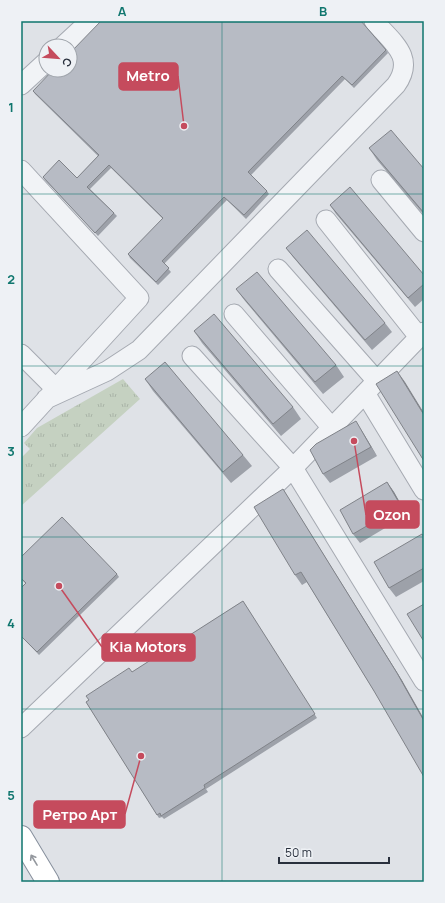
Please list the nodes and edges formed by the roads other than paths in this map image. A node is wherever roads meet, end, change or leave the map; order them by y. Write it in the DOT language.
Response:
graph roads {
  1 [pos="90,21"];
  2 [pos="374,21"];
  3 [pos="72,38"];
  4 [pos="38,69"];
  5 [pos="21,85"];
  6 [pos="21,170"];
  7 [pos="381,180"];
  8 [pos="326,220"];
  9 [pos="424,232"];
  10 [pos="278,269"];
  11 [pos="234,314"];
  12 [pos="422,334"];
  13 [pos="21,354"];
  14 [pos="192,356"];
  15 [pos="370,386"];
  16 [pos="51,394"];
  17 [pos="21,427"];
  18 [pos="332,428"];
  19 [pos="293,468"];
  20 [pos="424,490"];
  21 [pos="424,681"];
  22 [pos="22,723"];
  23 [pos="21,837"];
  24 [pos="48,882"];
  1 -- 3 [label="street"];
  2 -- 16 [label="street"];
  4 -- 5 [label="street"];
  6 -- 16 [label="street"];
  7 -- 9 [label="street"];
  8 -- 12 [label="street"];
  10 -- 15 [label="street"];
  11 -- 18 [label="street"];
  12 -- 15 [label="street"];
  13 -- 16 [label="street"];
  14 -- 19 [label="street"];
  15 -- 18 [label="street"];
  15 -- 20 [label="street"];
  16 -- 17 [label="street"];
  18 -- 19 [label="street"];
  19 -- 21 [label="street"];
  19 -- 22 [label="street"];
  24 -- 23 [label="highway, one-way"];
}
